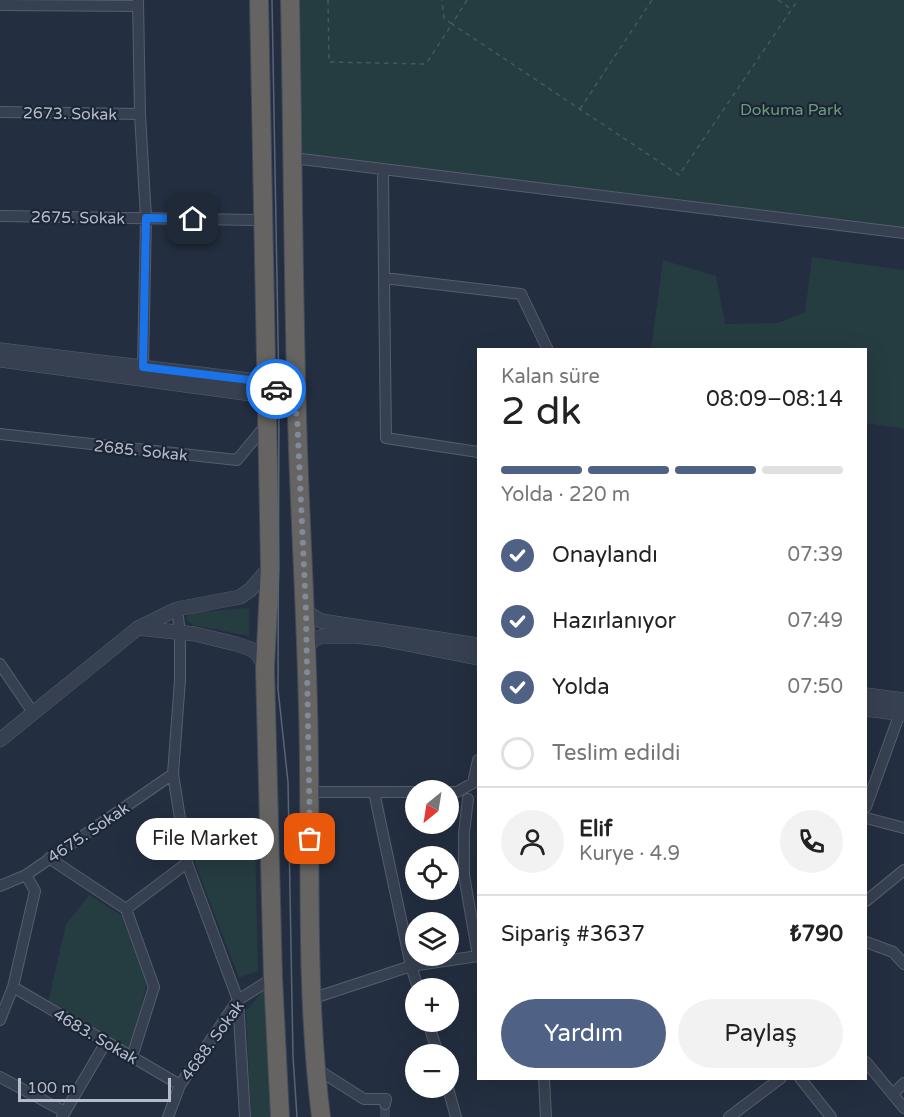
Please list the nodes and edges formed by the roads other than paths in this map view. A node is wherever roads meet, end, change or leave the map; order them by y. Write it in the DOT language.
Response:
graph roads {
  1 [pos="259,0"];
  2 [pos="290,0"];
  3 [pos="138,3"];
  4 [pos="0,5"];
  5 [pos="0,112"];
  6 [pos="140,114"];
  7 [pos="293,158"];
  8 [pos="383,170"];
  9 [pos="0,216"];
  10 [pos="146,218"];
  11 [pos="264,220"];
  12 [pos="904,233"];
  13 [pos="384,278"];
  14 [pos="547,348"];
  15 [pos="0,350"];
  16 [pos="0,360"];
  17 [pos="143,367"];
  18 [pos="266,389"];
  19 [pos="297,415"];
  20 [pos="266,425"];
  21 [pos="0,434"];
  22 [pos="477,452"];
  23 [pos="270,567"];
  24 [pos="177,609"];
  25 [pos="306,612"];
  26 [pos="138,628"];
  27 [pos="356,632"];
  28 [pos="180,633"];
  29 [pos="477,645"];
  30 [pos="307,648"];
  31 [pos="477,658"];
  32 [pos="0,664"];
  33 [pos="265,668"];
  34 [pos="867,695"];
  35 [pos="904,699"];
  36 [pos="867,709"];
  37 [pos="34,714"];
  38 [pos="902,714"];
  39 [pos="0,740"];
  40 [pos="477,765"];
  41 [pos="174,774"];
  42 [pos="459,789"];
  43 [pos="310,792"];
  44 [pos="374,792"];
  45 [pos="405,792"];
  46 [pos="459,795"];
  47 [pos="468,799"];
  48 [pos="477,804"];
  49 [pos="867,804"];
  50 [pos="867,819"];
  51 [pos="900,827"];
  52 [pos="904,840"];
  53 [pos="49,858"];
  54 [pos="187,863"];
  55 [pos="904,870"];
  56 [pos="26,875"];
  57 [pos="0,886"];
  58 [pos="867,900"];
  59 [pos="126,909"];
  60 [pos="405,938"];
  61 [pos="867,942"];
  62 [pos="477,950"];
  63 [pos="477,956"];
  64 [pos="459,959"];
  65 [pos="904,964"];
  66 [pos="411,966"];
  67 [pos="273,978"];
  68 [pos="415,978"];
  69 [pos="13,987"];
  70 [pos="238,999"];
  71 [pos="311,999"];
  72 [pos="0,1020"];
  73 [pos="106,1042"];
  74 [pos="132,1057"];
  75 [pos="867,1063"];
  76 [pos="315,1068"];
  77 [pos="0,1077"];
  78 [pos="544,1080"];
  79 [pos="778,1080"];
  80 [pos="802,1080"];
  81 [pos="904,1083"];
  82 [pos="180,1085"];
  83 [pos="893,1094"];
  84 [pos="451,1098"];
  85 [pos="385,1104"];
  86 [pos="904,1108"];
  87 [pos="64,1114"];
  88 [pos="168,1117"];
  89 [pos="245,1117"];
  90 [pos="280,1117"];
  91 [pos="321,1117"];
  92 [pos="456,1117"];
  93 [pos="546,1117"];
  94 [pos="729,1117"];
  95 [pos="831,1117"];
  1 -- 11 [label="highway"];
  2 -- 7 [label="highway"];
  3 -- 4 [label="street"];
  3 -- 6 [label="street"];
  5 -- 6 [label="street, 2673. Sokak"];
  6 -- 10 [label="street"];
  7 -- 8 [label="street"];
  7 -- 19 [label="highway"];
  8 -- 12 [label="street"];
  8 -- 13 [label="street"];
  9 -- 10 [label="street, 2675. Sokak"];
  10 -- 11 [label="street, 2675. Sokak"];
  10 -- 17 [label="street"];
  11 -- 18 [label="highway"];
  13 -- 14 [label="street"];
  13 -- 22 [label="street"];
  15 -- 17 [label="street"];
  16 -- 18 [label="street"];
  17 -- 18 [label="street"];
  18 -- 19 [label="street"];
  18 -- 20 [label="highway"];
  19 -- 25 [label="highway"];
  20 -- 21 [label="street, 2685. Sokak"];
  20 -- 23 [label="highway"];
  23 -- 24 [label="street"];
  23 -- 33 [label="highway"];
  24 -- 26 [label="street"];
  24 -- 28 [label="street"];
  25 -- 27 [label="street"];
  25 -- 30 [label="highway"];
  26 -- 28 [label="street"];
  26 -- 37 [label="street"];
  27 -- 29 [label="street"];
  27 -- 30 [label="street"];
  27 -- 31 [label="street"];
  28 -- 33 [label="street"];
  28 -- 41 [label="street"];
  30 -- 43 [label="highway"];
  32 -- 37 [label="street"];
  33 -- 67 [label="highway"];
  34 -- 35 [label="street"];
  36 -- 38 [label="street"];
  37 -- 39 [label="street"];
  38 -- 49 [label="street"];
  40 -- 42 [label="street"];
  41 -- 53 [label="street, 4675. Sokak"];
  41 -- 54 [label="street"];
  43 -- 44 [label="street"];
  43 -- 71 [label="highway"];
  44 -- 45 [label="street"];
  44 -- 60 [label="street"];
  46 -- 47 [label="street"];
  47 -- 48 [label="street"];
  47 -- 62 [label="street"];
  50 -- 51 [label="street"];
  51 -- 52 [label="street"];
  53 -- 56 [label="street, 4675. Sokak"];
  53 -- 59 [label="street"];
  54 -- 59 [label="street"];
  54 -- 70 [label="street"];
  55 -- 58 [label="street"];
  56 -- 57 [label="street, 4675. Sokak"];
  56 -- 69 [label="street"];
  59 -- 74 [label="street"];
  61 -- 65 [label="street"];
  63 -- 64 [label="street"];
  66 -- 68 [label="street"];
  66 -- 71 [label="street"];
  67 -- 70 [label="street, 4688. Sokak"];
  67 -- 90 [label="highway"];
  69 -- 72 [label="street"];
  69 -- 73 [label="street, 4683. Sokak"];
  70 -- 82 [label="street, 4688. Sokak"];
  70 -- 89 [label="street"];
  71 -- 76 [label="highway"];
  73 -- 74 [label="street, 4683. Sokak"];
  73 -- 87 [label="street"];
  74 -- 82 [label="street, 4683. Sokak"];
  75 -- 83 [label="street"];
  76 -- 85 [label="street"];
  76 -- 91 [label="highway"];
  77 -- 87 [label="street"];
  78 -- 93 [label="street"];
  79 -- 94 [label="street"];
  80 -- 95 [label="street"];
  81 -- 83 [label="street"];
  82 -- 88 [label="street, 4688. Sokak"];
  83 -- 86 [label="street"];
  84 -- 92 [label="street"];
}
